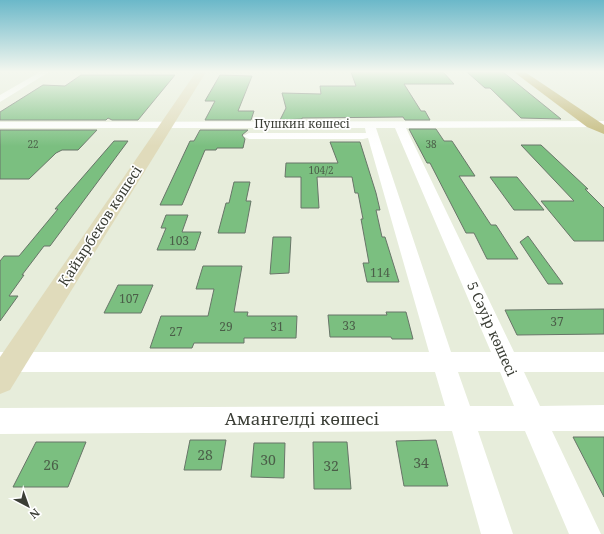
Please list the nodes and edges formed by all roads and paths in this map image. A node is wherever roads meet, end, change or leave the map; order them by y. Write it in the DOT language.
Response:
graph roads {
  1 [pos="185,97"];
  2 [pos="557,97"];
  3 [pos="561,97"];
  4 [pos="0,125"];
  5 [pos="602,127"];
  6 [pos="371,130"];
  7 [pos="402,130"];
  8 [pos="161,134"];
  9 [pos="238,136"];
  10 [pos="443,362"];
  11 [pos="507,362"];
  12 [pos="604,362"];
  13 [pos="4,368"];
  14 [pos="461,418"];
  15 [pos="532,418"];
  16 [pos="604,418"];
  17 [pos="0,421"];
  18 [pos="497,534"];
  19 [pos="585,534"];
  1 -- 8 [label="main road, Қайырбеков көшесі"];
  2 -- 5 [label="main road"];
  3 -- 5 [label="main road"];
  4 -- 8 [label="street, Пушкин көшесі"];
  5 -- 7 [label="street, Пушкин көшесі"];
  5 -- 7 [label="street, Пушкин көшесі"];
  6 -- 7 [label="street, Пушкин көшесі"];
  6 -- 8 [label="street, Пушкин көшесі"];
  6 -- 9 [label="street, Пушкин көшесі"];
  6 -- 10 [label="street"];
  7 -- 11 [label="street, 5 Сәуір көшесі"];
  8 -- 13 [label="main road, Қайырбеков көшесі"];
  10 -- 11 [label="street"];
  10 -- 13 [label="street"];
  10 -- 14 [label="street"];
  11 -- 12 [label="street"];
  11 -- 15 [label="street, 5 Сәуір көшесі"];
  14 -- 15 [label="street, Амангелді көшесі"];
  14 -- 17 [label="street, Амангелді көшесі"];
  14 -- 18 [label="street"];
  15 -- 16 [label="street, Амангелді көшесі"];
  15 -- 19 [label="street, 5 Сәуір көшесі"];
}
